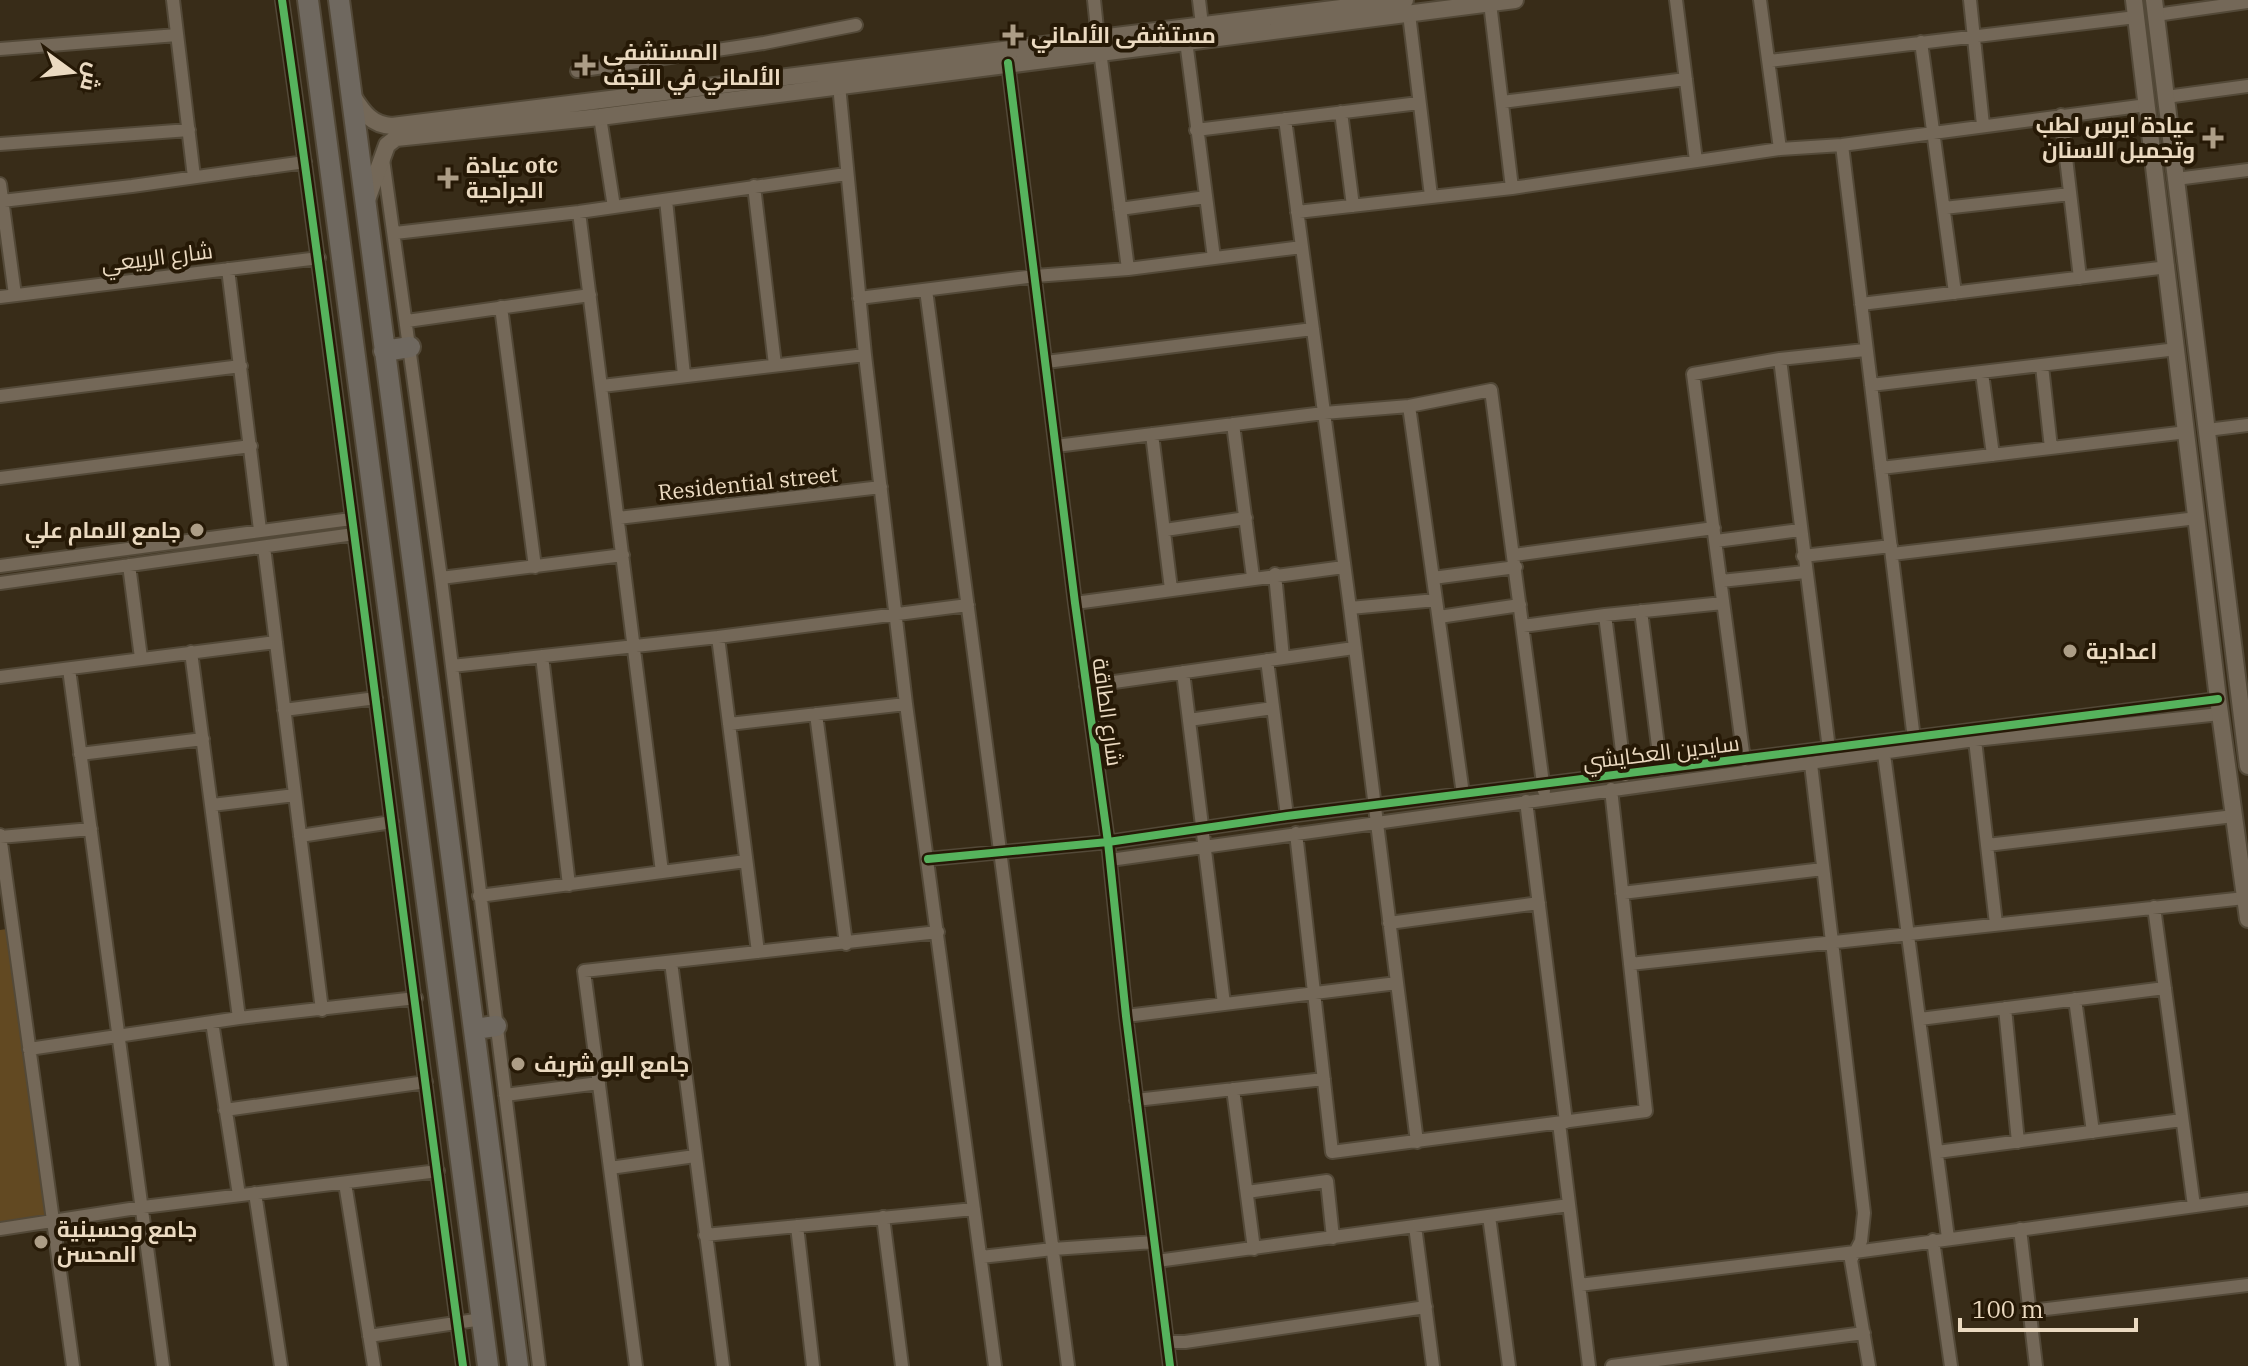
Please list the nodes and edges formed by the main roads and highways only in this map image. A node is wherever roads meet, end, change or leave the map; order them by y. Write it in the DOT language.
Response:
graph roads {
  1 [pos="308,0"];
  2 [pos="339,0"];
  3 [pos="410,347"];
  4 [pos="384,351"];
  5 [pos="396,444"];
  6 [pos="367,450"];
  7 [pos="406,517"];
  8 [pos="377,524"];
  9 [pos="496,1026"];
  10 [pos="475,1029"];
  11 [pos="479,1296"];
  12 [pos="517,1357"];
  13 [pos="488,1366"];
  1 -- 6 [label="main road"];
  2 -- 4 [label="main road"];
  3 -- 4 [label="main road"];
  4 -- 5 [label="main road"];
  5 -- 6 [label="main road"];
  5 -- 7 [label="main road"];
  6 -- 8 [label="main road"];
  7 -- 8 [label="main road"];
  7 -- 10 [label="main road"];
  8 -- 11 [label="main road"];
  9 -- 10 [label="main road"];
  10 -- 12 [label="main road"];
  11 -- 12 [label="main road"];
  11 -- 13 [label="main road"];
}
